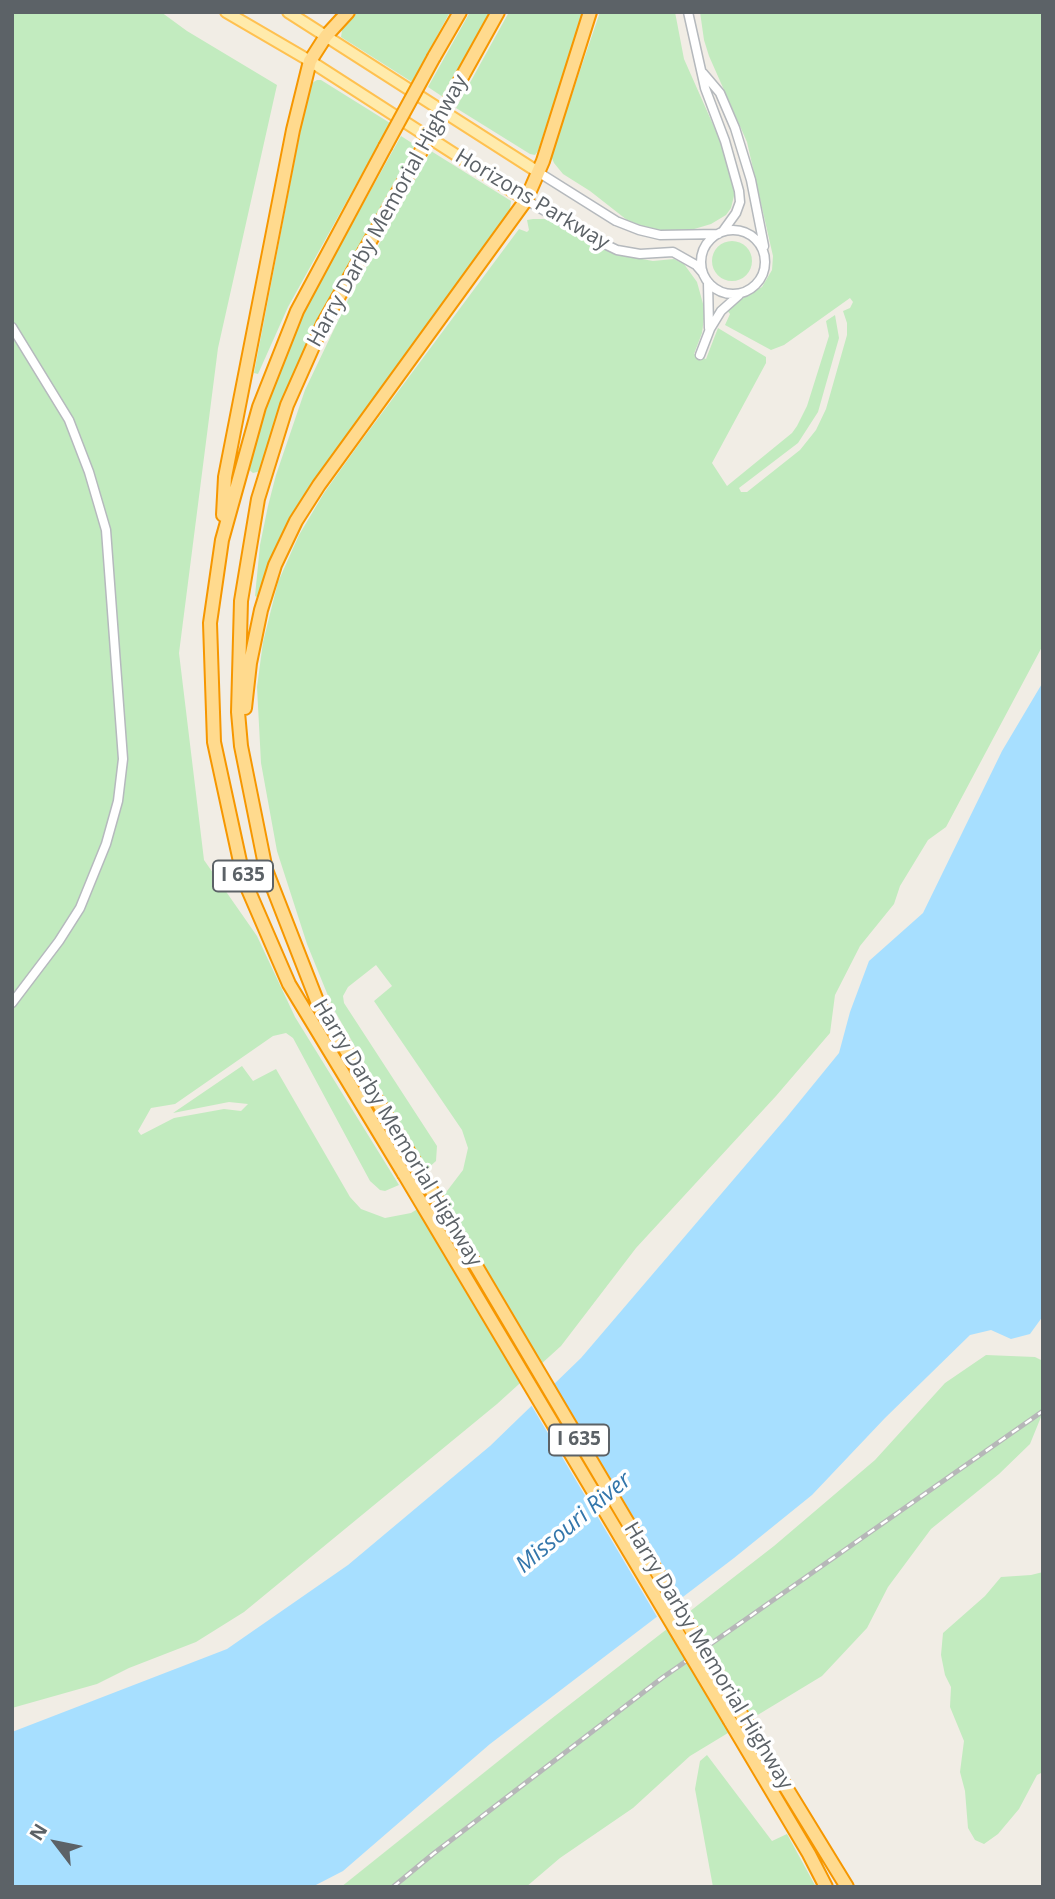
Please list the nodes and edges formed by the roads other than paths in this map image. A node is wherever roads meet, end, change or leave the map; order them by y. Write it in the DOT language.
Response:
graph roads {
  1 [pos="226,12"];
  2 [pos="288,12"];
  3 [pos="348,12"];
  4 [pos="460,12"];
  5 [pos="498,12"];
  6 [pos="590,12"];
  7 [pos="688,12"];
  8 [pos="326,36"];
  9 [pos="310,61"];
  10 [pos="701,70"];
  11 [pos="538,172"];
  12 [pos="526,200"];
  13 [pos="721,232"];
  14 [pos="765,253"];
  15 [pos="702,272"];
  16 [pos="708,282"];
  17 [pos="741,294"];
  18 [pos="12,327"];
  19 [pos="710,329"];
  20 [pos="700,355"];
  21 [pos="222,540"];
  22 [pos="240,746"];
  23 [pos="12,1003"];
  24 [pos="736,1717"];
  25 [pos="826,1887"];
  26 [pos="847,1887"];
  1 -- 9 [label="main road, Horizons Parkway"];
  2 -- 8 [label="main road, Horizons Parkway"];
  3 -- 8 [label="highway"];
  4 -- 21 [label="highway, Harry Darby Memorial Highway / I 635, bridge"];
  5 -- 22 [label="highway, Harry Darby Memorial Highway / I 635, bridge"];
  6 -- 11 [label="highway"];
  7 -- 10 [label="street"];
  8 -- 9 [label="highway"];
  8 -- 11 [label="main road, Horizons Parkway"];
  9 -- 12 [label="main road, Horizons Parkway"];
  9 -- 21 [label="highway"];
  10 -- 13 [label="street"];
  10 -- 14 [label="street"];
  11 -- 12 [label="highway"];
  11 -- 13 [label="street, Horizons Parkway"];
  12 -- 15 [label="street, Horizons Parkway"];
  12 -- 22 [label="highway"];
  13 -- 14 [label="street"];
  13 -- 15 [label="street"];
  14 -- 17 [label="street"];
  15 -- 16 [label="street"];
  16 -- 17 [label="street"];
  16 -- 19 [label="street"];
  17 -- 19 [label="street"];
  18 -- 23 [label="street"];
  19 -- 20 [label="street"];
  21 -- 24 [label="highway, Harry Darby Memorial Highway / I 635, bridge"];
  22 -- 24 [label="highway, Harry Darby Memorial Highway / I 635, bridge"];
  24 -- 25 [label="highway, Harry Darby Memorial Highway / I 635"];
  24 -- 26 [label="highway, Harry Darby Memorial Highway / I 635"];
}
